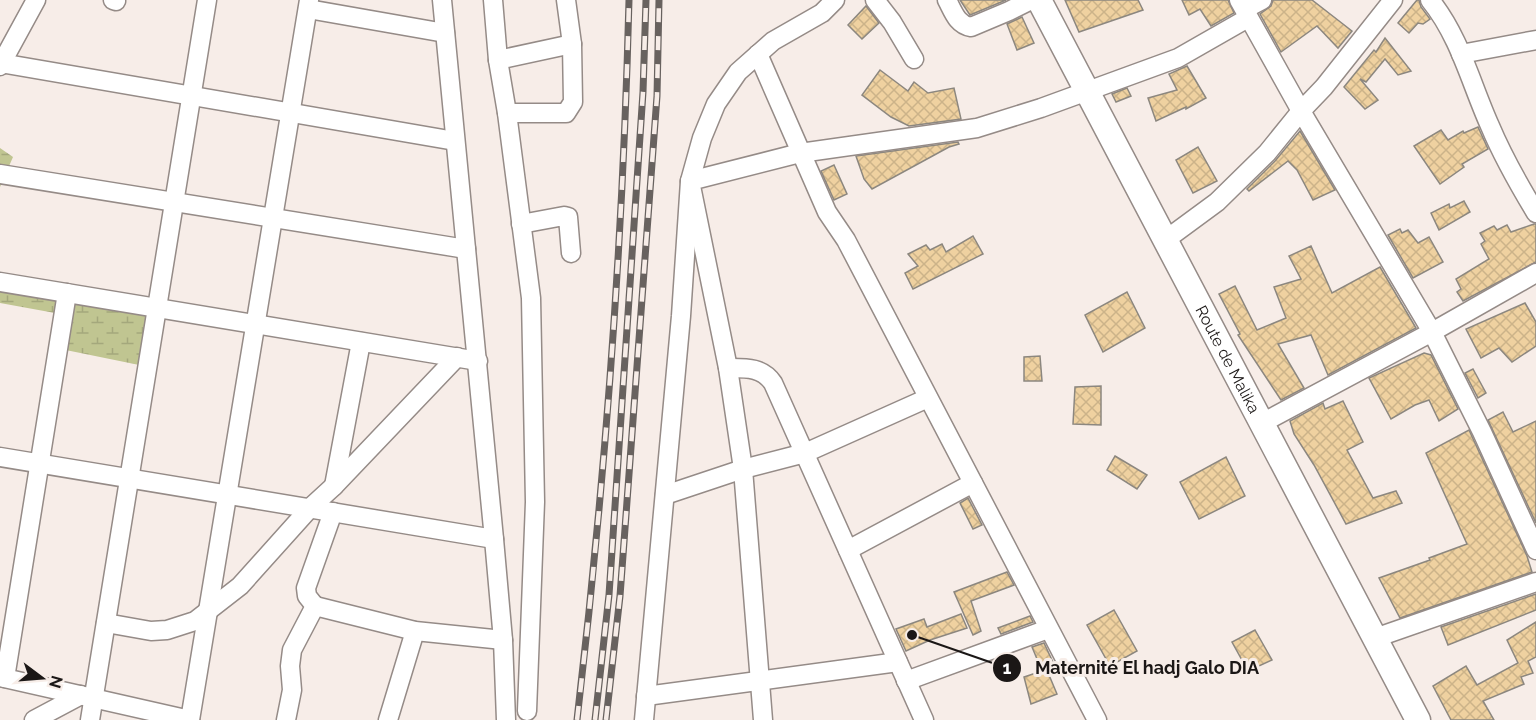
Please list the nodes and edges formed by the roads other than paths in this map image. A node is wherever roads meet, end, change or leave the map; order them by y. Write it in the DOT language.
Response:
graph roads {
  1 [pos="36,0"];
  2 [pos="207,0"];
  3 [pos="442,0"];
  4 [pos="493,0"];
  5 [pos="566,0"];
  6 [pos="836,0"];
  7 [pos="875,0"];
  8 [pos="947,0"];
  9 [pos="1031,0"];
  10 [pos="1039,0"];
  11 [pos="1262,0"];
  12 [pos="1393,0"];
  13 [pos="1430,0"];
  14 [pos="309,4"];
  15 [pos="1244,9"];
  16 [pos="445,33"];
  17 [pos="7,38"];
  18 [pos="1536,40"];
  19 [pos="572,44"];
  20 [pos="758,54"];
  21 [pos="1461,54"];
  22 [pos="914,59"];
  23 [pos="498,60"];
  24 [pos="1,64"];
  25 [pos="1087,92"];
  26 [pos="192,96"];
  27 [pos="1300,111"];
  28 [pos="291,112"];
  29 [pos="507,114"];
  30 [pos="455,141"];
  31 [pos="800,153"];
  32 [pos="0,174"];
  33 [pos="690,181"];
  34 [pos="175,202"];
  35 [pos="1536,213"];
  36 [pos="273,218"];
  37 [pos="520,224"];
  38 [pos="1164,241"];
  39 [pos="466,249"];
  40 [pos="571,253"];
  41 [pos="1536,273"];
  42 [pos="0,282"];
  43 [pos="67,293"];
  44 [pos="157,308"];
  45 [pos="256,324"];
  46 [pos="1432,332"];
  47 [pos="361,342"];
  48 [pos="457,357"];
  49 [pos="478,361"];
  50 [pos="728,368"];
  51 [pos="928,398"];
  52 [pos="1262,423"];
  53 [pos="805,453"];
  54 [pos="0,457"];
  55 [pos="40,463"];
  56 [pos="743,469"];
  57 [pos="130,478"];
  58 [pos="972,483"];
  59 [pos="334,486"];
  60 [pos="227,494"];
  61 [pos="665,495"];
  62 [pos="310,508"];
  63 [pos="333,512"];
  64 [pos="494,539"];
  65 [pos="848,550"];
  66 [pos="1536,550"];
  67 [pos="1536,582"];
  68 [pos="315,606"];
  69 [pos="208,611"];
  70 [pos="106,623"];
  71 [pos="1048,629"];
  72 [pos="415,631"];
  73 [pos="1375,638"];
  74 [pos="503,640"];
  75 [pos="898,662"];
  76 [pos="3,678"];
  77 [pos="759,681"];
  78 [pos="906,681"];
  79 [pos="646,696"];
  80 [pos="87,697"];
  81 [pos="527,711"];
  82 [pos="34,720"];
  83 [pos="90,720"];
  84 [pos="190,720"];
  85 [pos="286,720"];
  86 [pos="388,720"];
  87 [pos="506,720"];
  88 [pos="644,720"];
  89 [pos="763,720"];
  90 [pos="924,720"];
  91 [pos="1097,720"];
  92 [pos="1418,720"];
  1 -- 17 [label="street"];
  2 -- 26 [label="street"];
  3 -- 16 [label="street"];
  4 -- 23 [label="street"];
  5 -- 19 [label="street"];
  6 -- 20 [label="street"];
  7 -- 22 [label="street"];
  8 -- 9 [label="street"];
  10 -- 25 [label="main road, Route de Malika"];
  11 -- 15 [label="street"];
  12 -- 27 [label="street"];
  13 -- 21 [label="street"];
  14 -- 16 [label="street"];
  14 -- 28 [label="street"];
  15 -- 25 [label="street"];
  15 -- 27 [label="street"];
  16 -- 30 [label="street"];
  17 -- 24 [label="street"];
  18 -- 21 [label="street"];
  19 -- 23 [label="street"];
  19 -- 29 [label="street"];
  20 -- 31 [label="street"];
  20 -- 33 [label="street"];
  21 -- 35 [label="street"];
  23 -- 29 [label="street"];
  24 -- 26 [label="street"];
  25 -- 31 [label="street"];
  25 -- 38 [label="main road, Route de Malika"];
  26 -- 28 [label="street"];
  26 -- 34 [label="street"];
  27 -- 38 [label="street"];
  27 -- 46 [label="street"];
  28 -- 30 [label="street"];
  28 -- 36 [label="street"];
  29 -- 37 [label="street"];
  30 -- 39 [label="street"];
  31 -- 33 [label="street"];
  31 -- 51 [label="street"];
  32 -- 34 [label="street"];
  33 -- 50 [label="street"];
  33 -- 61 [label="street"];
  34 -- 36 [label="street"];
  34 -- 44 [label="street"];
  36 -- 39 [label="street"];
  36 -- 45 [label="street"];
  37 -- 40 [label="street"];
  37 -- 81 [label="street"];
  38 -- 52 [label="main road, Route de Malika"];
  39 -- 49 [label="street"];
  41 -- 46 [label="street"];
  42 -- 43 [label="street"];
  43 -- 44 [label="street"];
  43 -- 55 [label="street"];
  44 -- 45 [label="street"];
  44 -- 57 [label="street"];
  45 -- 47 [label="street"];
  45 -- 60 [label="street"];
  46 -- 52 [label="street"];
  46 -- 66 [label="street"];
  47 -- 48 [label="street"];
  47 -- 59 [label="street"];
  48 -- 49 [label="street"];
  48 -- 59 [label="street"];
  49 -- 64 [label="street"];
  50 -- 53 [label="street"];
  50 -- 56 [label="street"];
  51 -- 53 [label="street"];
  51 -- 58 [label="street"];
  52 -- 73 [label="main road, Route de Malika"];
  53 -- 56 [label="street"];
  53 -- 65 [label="street"];
  54 -- 55 [label="street"];
  55 -- 57 [label="street"];
  55 -- 76 [label="street"];
  56 -- 61 [label="street"];
  56 -- 77 [label="street"];
  57 -- 60 [label="street"];
  57 -- 70 [label="street"];
  58 -- 65 [label="street"];
  58 -- 71 [label="street"];
  59 -- 62 [label="street"];
  60 -- 62 [label="street"];
  60 -- 69 [label="street"];
  61 -- 79 [label="street"];
  62 -- 63 [label="street"];
  62 -- 69 [label="street"];
  63 -- 64 [label="street"];
  63 -- 68 [label="street"];
  64 -- 74 [label="street"];
  65 -- 75 [label="street"];
  67 -- 73 [label="street"];
  68 -- 72 [label="street"];
  68 -- 85 [label="street"];
  69 -- 70 [label="street"];
  69 -- 84 [label="street"];
  70 -- 80 [label="street"];
  71 -- 78 [label="street"];
  71 -- 91 [label="street"];
  72 -- 74 [label="street"];
  72 -- 86 [label="street"];
  73 -- 92 [label="main road, Route de Malika"];
  74 -- 87 [label="street"];
  75 -- 77 [label="street"];
  75 -- 78 [label="street"];
  76 -- 80 [label="street"];
  77 -- 79 [label="street"];
  77 -- 89 [label="street"];
  78 -- 90 [label="street"];
  79 -- 88 [label="street"];
  80 -- 82 [label="street"];
  80 -- 83 [label="street"];
  80 -- 84 [label="street"];
}
